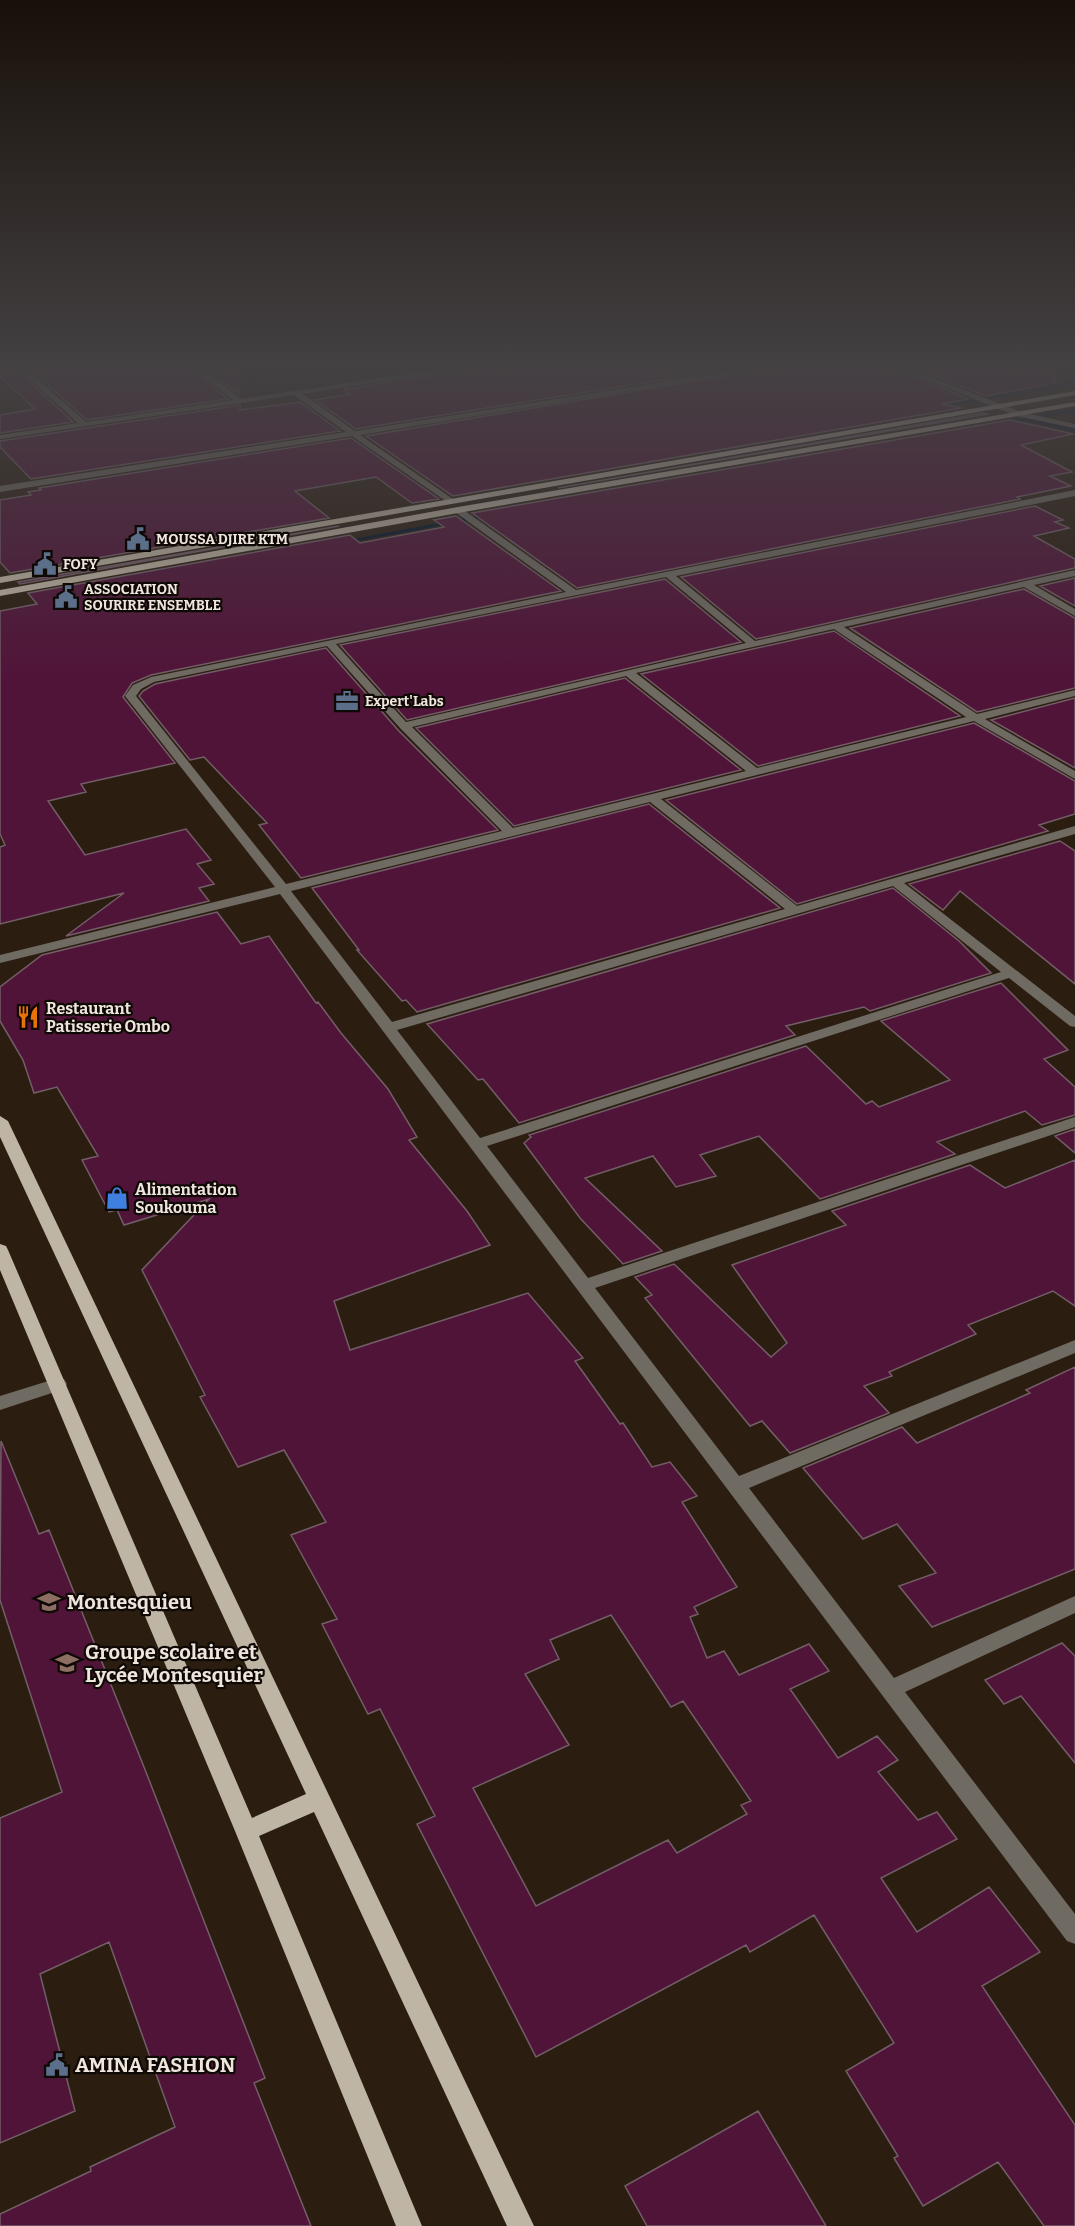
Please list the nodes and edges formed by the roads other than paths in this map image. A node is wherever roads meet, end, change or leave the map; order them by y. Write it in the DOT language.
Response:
graph roads {
  1 [pos="114,471"];
  2 [pos="407,471"];
  3 [pos="624,471"];
  4 [pos="687,471"];
  5 [pos="0,489"];
  6 [pos="1075,493"];
  7 [pos="450,501"];
  8 [pos="458,510"];
  9 [pos="1075,573"];
  10 [pos="668,574"];
  11 [pos="0,580"];
  12 [pos="1025,584"];
  13 [pos="0,593"];
  14 [pos="574,593"];
  15 [pos="1075,613"];
  16 [pos="835,626"];
  17 [pos="329,642"];
  18 [pos="753,644"];
  19 [pos="628,672"];
  20 [pos="1075,693"];
  21 [pos="976,718"];
  22 [pos="404,726"];
  23 [pos="755,772"];
  24 [pos="1075,776"];
  25 [pos="653,798"];
  26 [pos="1075,830"];
  27 [pos="511,833"];
  28 [pos="895,882"];
  29 [pos="283,890"];
  30 [pos="795,910"];
  31 [pos="0,959"];
  32 [pos="1011,973"];
  33 [pos="1075,1023"];
  34 [pos="388,1028"];
  35 [pos="0,1121"];
  36 [pos="1075,1122"];
  37 [pos="477,1144"];
  38 [pos="0,1250"];
  39 [pos="583,1286"];
  40 [pos="1075,1346"];
  41 [pos="58,1384"];
  42 [pos="0,1402"];
  43 [pos="735,1486"];
  44 [pos="1075,1604"];
  45 [pos="890,1689"];
  46 [pos="320,1799"];
  47 [pos="246,1831"];
  48 [pos="1075,1933"];
  49 [pos="409,2226"];
  50 [pos="520,2226"];
  1 -- 5 [label="street"];
  2 -- 7 [label="street"];
  3 -- 7 [label="main road"];
  4 -- 8 [label="main road"];
  6 -- 10 [label="street"];
  7 -- 11 [label="main road"];
  8 -- 13 [label="main road"];
  8 -- 14 [label="street"];
  9 -- 12 [label="street"];
  10 -- 14 [label="street"];
  10 -- 18 [label="street"];
  12 -- 15 [label="street"];
  12 -- 16 [label="street"];
  14 -- 17 [label="street"];
  16 -- 18 [label="street"];
  16 -- 21 [label="street"];
  17 -- 22 [label="street"];
  17 -- 29 [label="street"];
  18 -- 19 [label="street"];
  19 -- 22 [label="street"];
  19 -- 23 [label="street"];
  20 -- 21 [label="street"];
  21 -- 23 [label="street"];
  21 -- 24 [label="street"];
  22 -- 27 [label="street"];
  23 -- 25 [label="street"];
  25 -- 27 [label="street"];
  25 -- 30 [label="street"];
  26 -- 28 [label="street"];
  27 -- 29 [label="street"];
  28 -- 30 [label="street"];
  28 -- 32 [label="street"];
  29 -- 31 [label="street"];
  29 -- 34 [label="street"];
  30 -- 34 [label="street"];
  32 -- 33 [label="street"];
  32 -- 37 [label="street"];
  34 -- 37 [label="street"];
  35 -- 46 [label="main road"];
  36 -- 39 [label="street"];
  37 -- 39 [label="street"];
  38 -- 41 [label="main road"];
  39 -- 43 [label="street"];
  40 -- 43 [label="street"];
  41 -- 42 [label="street"];
  41 -- 47 [label="main road"];
  43 -- 45 [label="street"];
  44 -- 45 [label="street"];
  45 -- 48 [label="street"];
  46 -- 47 [label="main road"];
  46 -- 50 [label="main road"];
  47 -- 49 [label="main road"];
}
